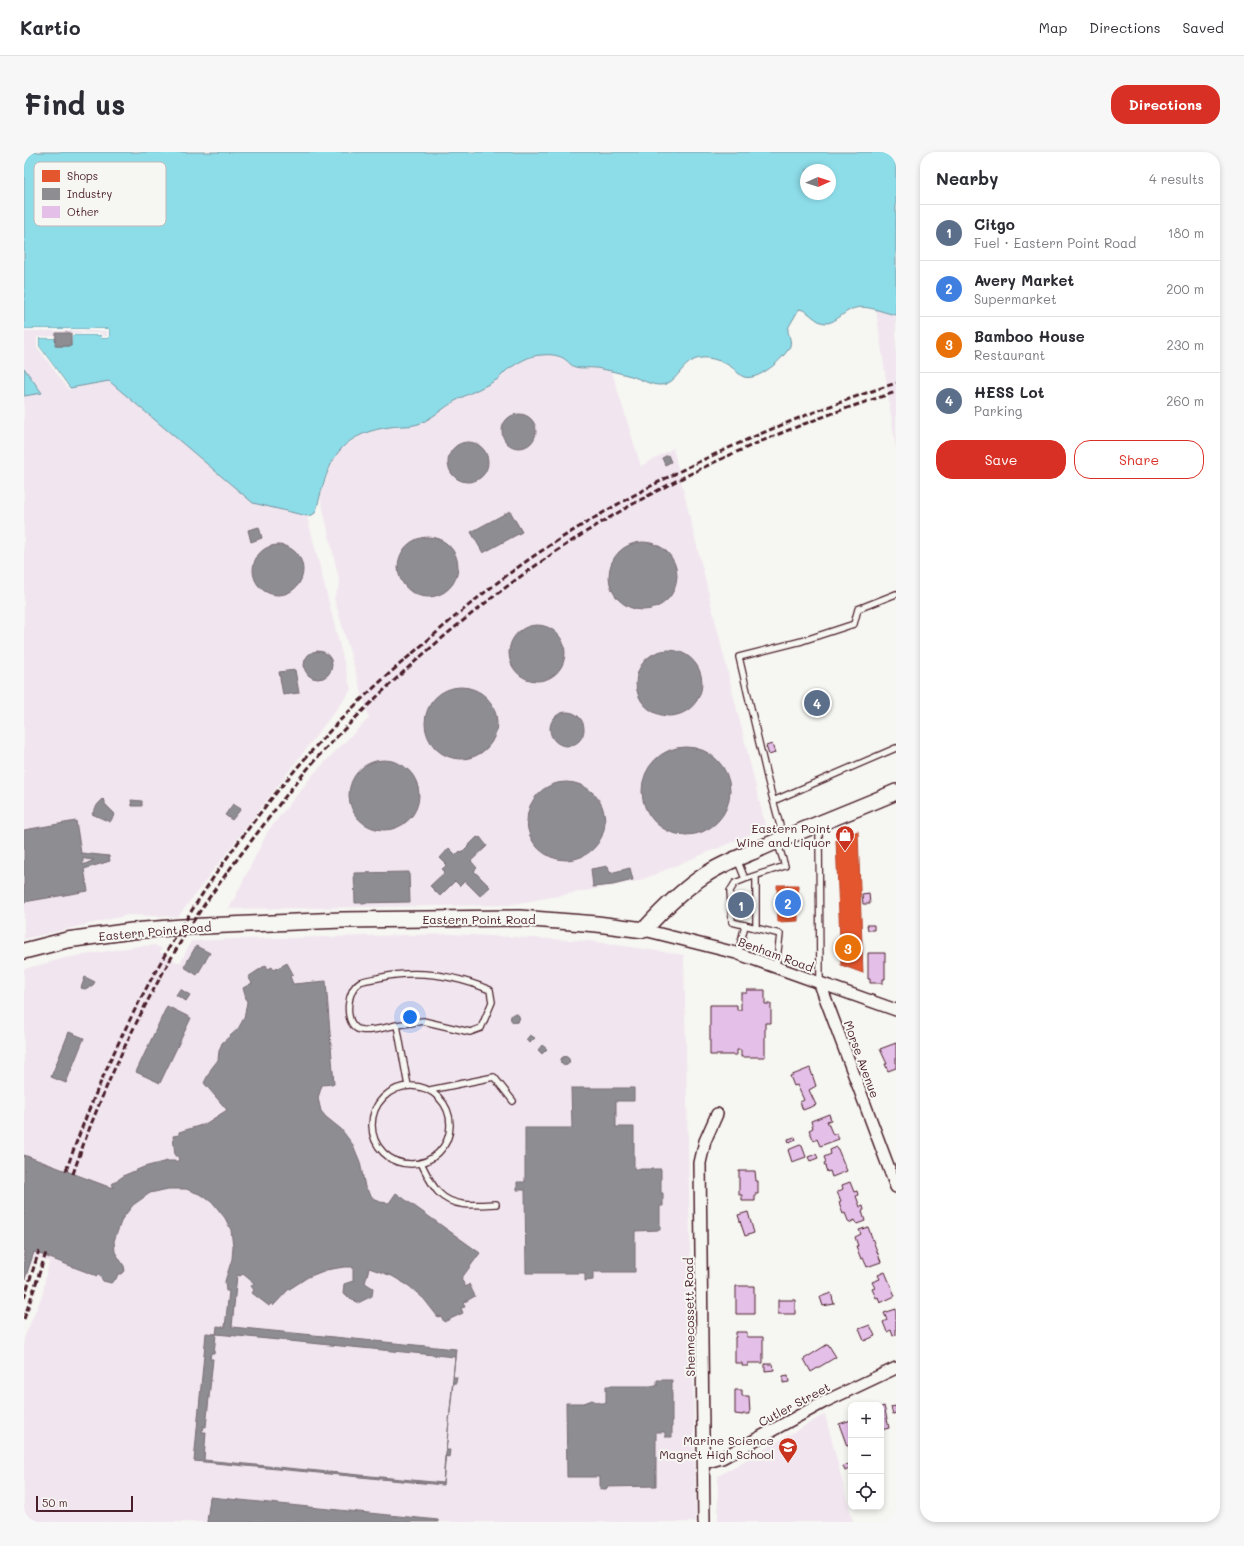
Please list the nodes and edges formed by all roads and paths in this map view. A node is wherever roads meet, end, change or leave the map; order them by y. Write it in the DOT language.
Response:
graph roads {
  1 [pos="896,594"];
  2 [pos="896,748"];
  3 [pos="896,792"];
  4 [pos="773,801"];
  5 [pos="819,824"];
  6 [pos="780,840"];
  7 [pos="737,859"];
  8 [pos="756,876"];
  9 [pos="745,879"];
  10 [pos="745,925"];
  11 [pos="756,928"];
  12 [pos="644,930"];
  13 [pos="24,951"];
  14 [pos="738,954"];
  15 [pos="776,968"];
  16 [pos="820,984"];
  17 [pos="896,1010"];
  18 [pos="397,1025"];
  19 [pos="408,1086"];
  20 [pos="430,1090"];
  21 [pos="513,1101"];
  22 [pos="717,1114"];
  23 [pos="421,1163"];
  24 [pos="896,1187"];
  25 [pos="496,1204"];
  26 [pos="896,1368"];
  27 [pos="704,1463"];
  28 [pos="704,1522"];
  1 -- 4 [label="lane"];
  2 -- 4 [label="lane"];
  3 -- 5 [label="main road"];
  4 -- 6 [label="lane"];
  5 -- 6 [label="main road"];
  5 -- 16 [label="lane"];
  6 -- 7 [label="main road"];
  6 -- 8 [label="lane"];
  7 -- 9 [label="lane"];
  7 -- 12 [label="main road"];
  8 -- 9 [label="lane"];
  8 -- 11 [label="lane"];
  9 -- 10 [label="lane"];
  10 -- 11 [label="lane"];
  10 -- 14 [label="lane"];
  11 -- 15 [label="lane"];
  12 -- 13 [label="main road, Eastern Point Road"];
  12 -- 14 [label="street, Benham Road"];
  14 -- 15 [label="street, Benham Road"];
  15 -- 16 [label="street, Benham Road"];
  16 -- 17 [label="street, Benham Road"];
  16 -- 24 [label="street, Morse Avenue"];
  18 -- 18 [label="lane"];
  18 -- 19 [label="lane"];
  19 -- 20 [label="lane"];
  19 -- 23 [label="lane"];
  20 -- 21 [label="lane"];
  20 -- 23 [label="lane"];
  22 -- 27 [label="street, Shennecossett Road"];
  23 -- 25 [label="lane"];
  26 -- 27 [label="street, Cutler Street"];
  27 -- 28 [label="street, Shennecossett Road"];
}
